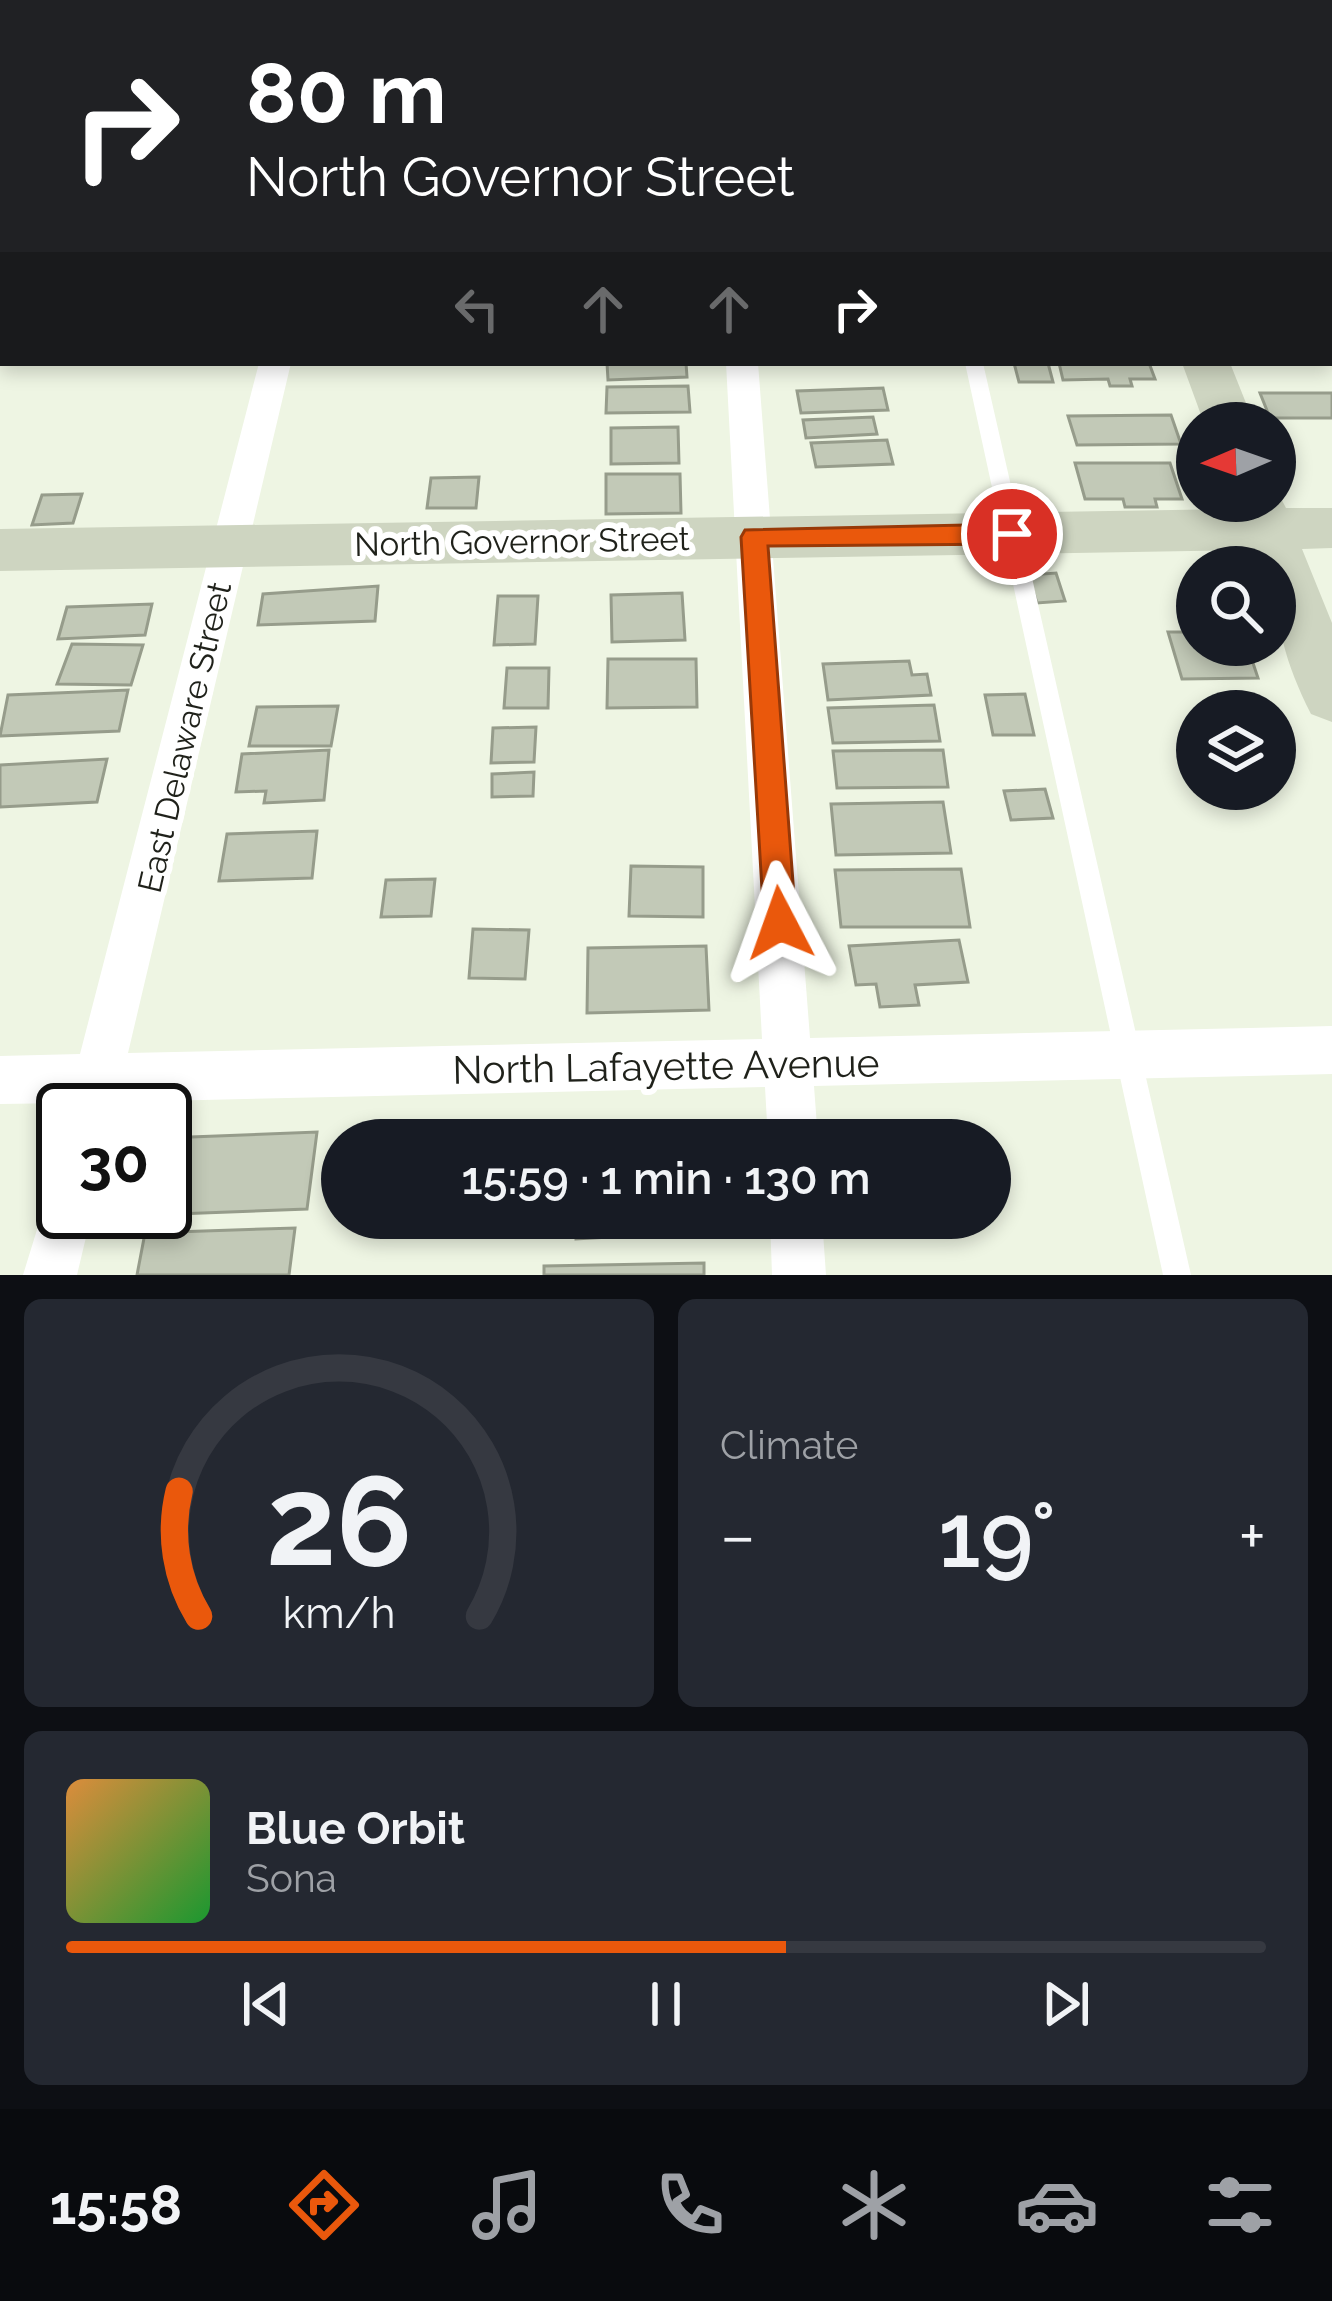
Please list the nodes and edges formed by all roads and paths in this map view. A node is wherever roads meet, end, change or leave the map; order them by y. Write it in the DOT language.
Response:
graph roads {
  1 [pos="274,366"];
  2 [pos="742,366"];
  3 [pos="975,366"];
  4 [pos="1207,366"];
  5 [pos="1220,402"];
  6 [pos="1296,521"];
  7 [pos="1176,522"];
  8 [pos="1266,522"];
  9 [pos="1332,528"];
  10 [pos="1012,534"];
  11 [pos="754,537"];
  12 [pos="229,548"];
  13 [pos="0,550"];
  14 [pos="1332,698"];
  15 [pos="1332,1050"];
  16 [pos="1129,1055"];
  17 [pos="789,1064"];
  18 [pos="0,1081"];
  19 [pos="97,1083"];
  20 [pos="36,1086"];
  21 [pos="192,1090"];
  22 [pos="792,1119"];
  23 [pos="59,1239"];
  24 [pos="797,1239"];
  25 [pos="50,1275"];
  26 [pos="799,1275"];
  27 [pos="1177,1275"];
  1 -- 12 [label="street, East Delaware Street"];
  2 -- 11 [label="street"];
  3 -- 10 [label="lane"];
  4 -- 5 [label="main road"];
  6 -- 9 [label="main road, North Governor Street"];
  7 -- 10 [label="main road, North Governor Street"];
  8 -- 14 [label="main road"];
  10 -- 11 [label="main road, North Governor Street"];
  10 -- 16 [label="lane"];
  11 -- 12 [label="main road, North Governor Street"];
  11 -- 17 [label="street"];
  12 -- 13 [label="main road, North Governor Street"];
  12 -- 19 [label="street, East Delaware Street"];
  15 -- 16 [label="street, North Lafayette Avenue"];
  16 -- 17 [label="street, North Lafayette Avenue"];
  16 -- 27 [label="lane"];
  17 -- 21 [label="street, North Lafayette Avenue"];
  17 -- 22 [label="street"];
  18 -- 20 [label="street, North Lafayette Avenue"];
  23 -- 25 [label="street"];
  24 -- 26 [label="street"];
}
